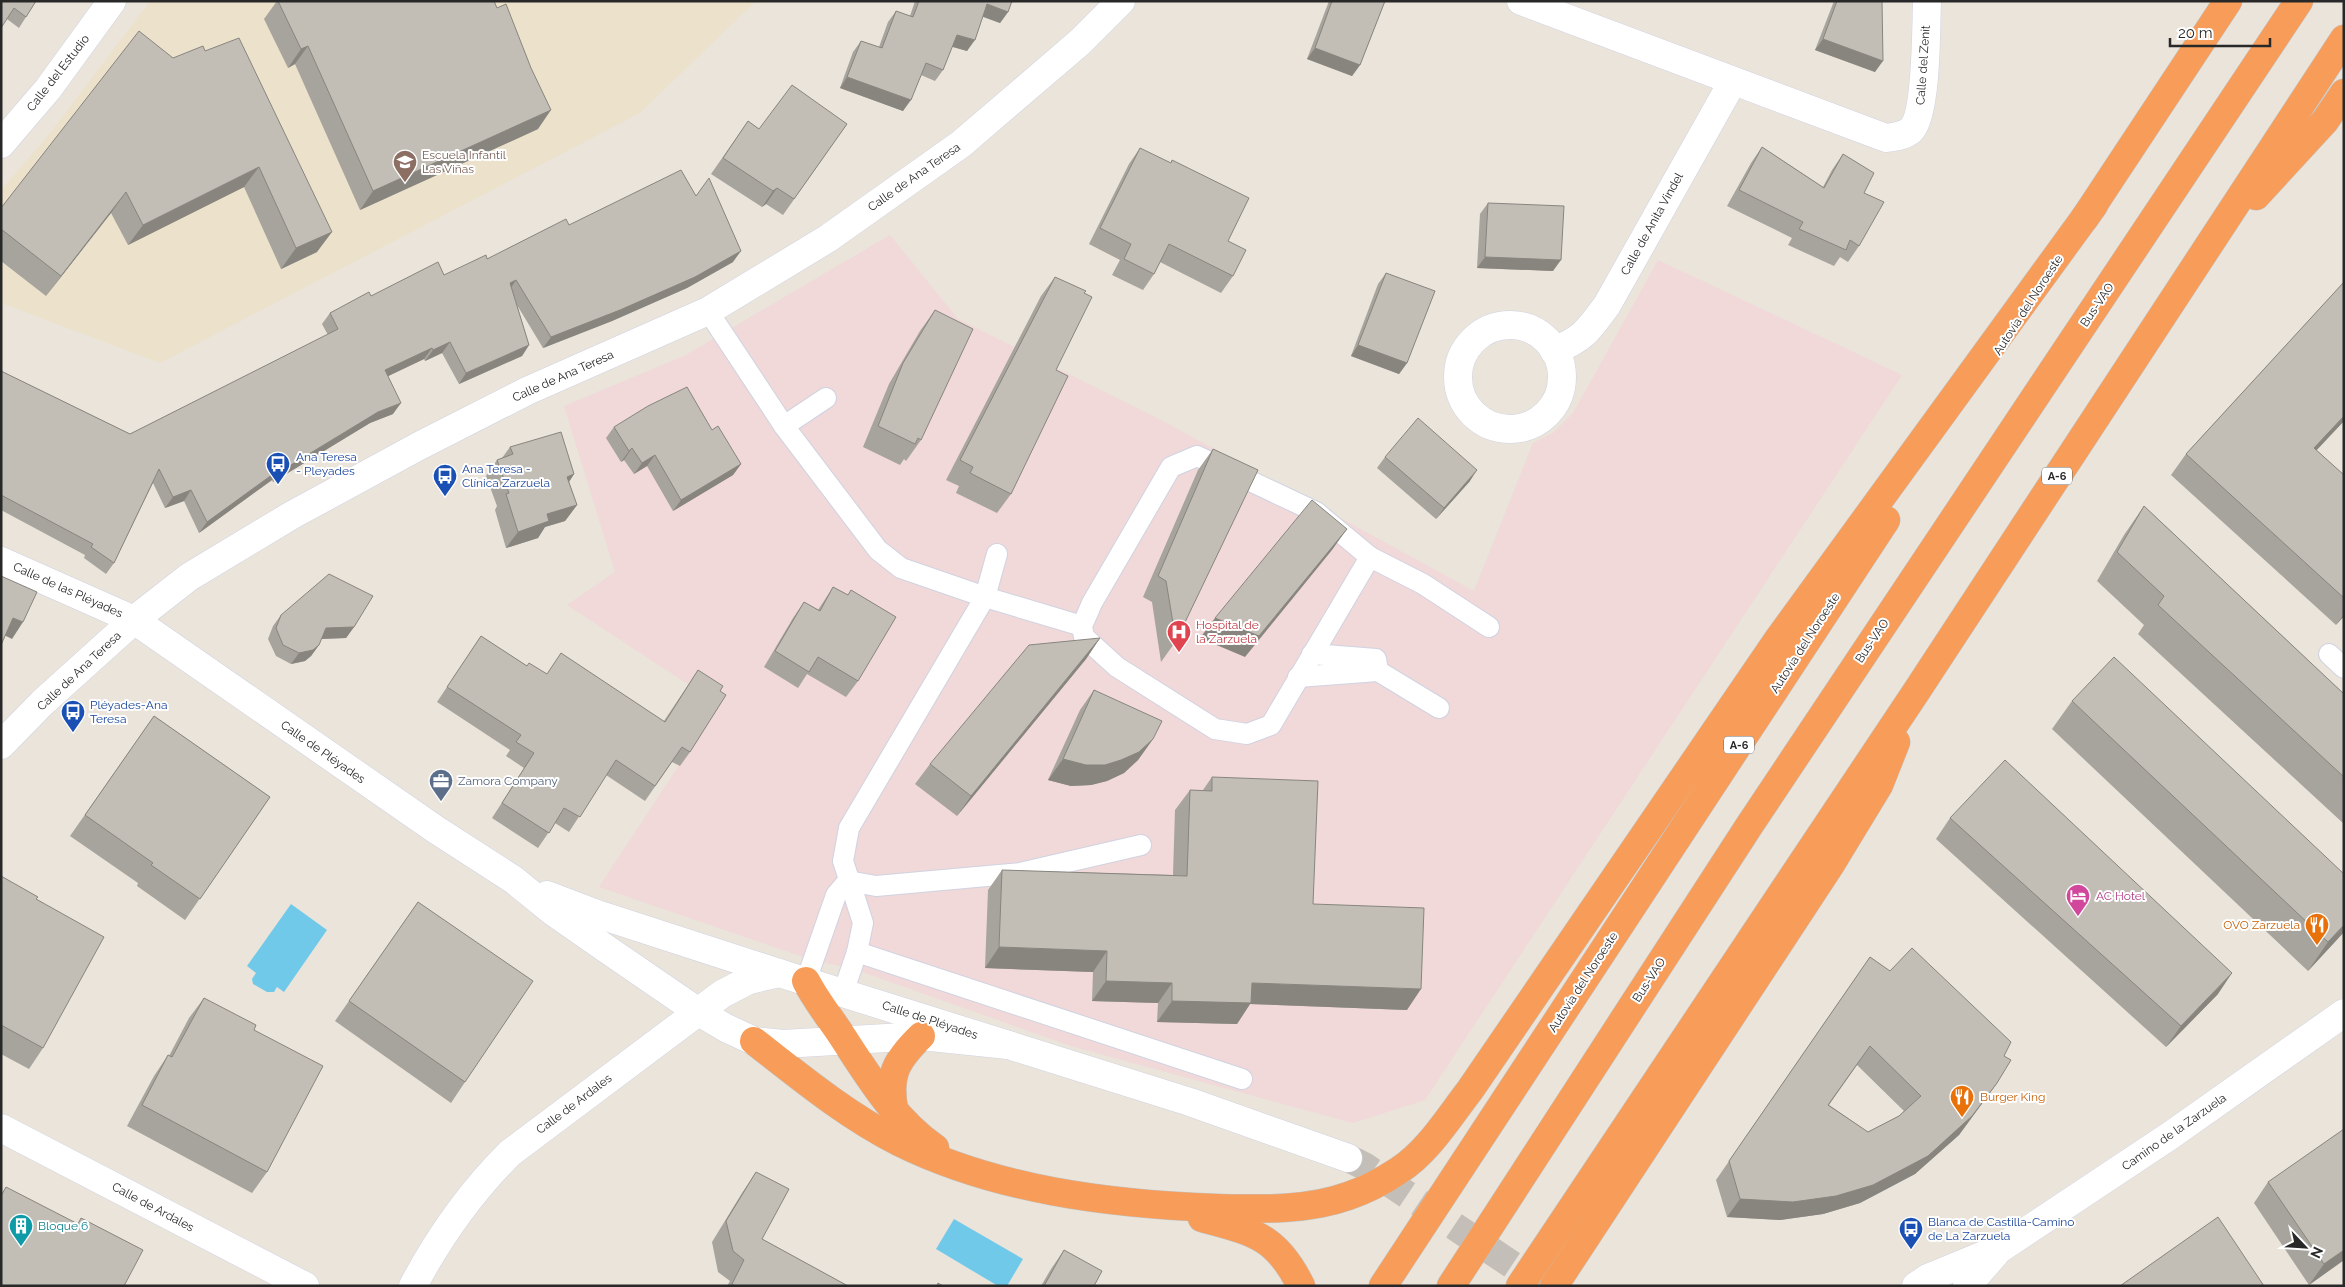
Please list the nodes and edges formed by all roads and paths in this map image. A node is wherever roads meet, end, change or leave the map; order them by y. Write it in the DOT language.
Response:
graph roads {
  1 [pos="112,1"];
  2 [pos="1121,1"];
  3 [pos="1521,1"];
  4 [pos="1927,1"];
  5 [pos="2228,1"];
  6 [pos="2299,1"];
  7 [pos="2344,39"];
  8 [pos="1733,81"];
  9 [pos="2344,93"];
  10 [pos="1,144"];
  11 [pos="2094,205"];
  12 [pos="2198,260"];
  13 [pos="708,311"];
  14 [pos="1554,351"];
  15 [pos="826,398"];
  16 [pos="784,426"];
  17 [pos="997,554"];
  18 [pos="1370,557"];
  19 [pos="1,561"];
  20 [pos="985,597"];
  21 [pos="134,620"];
  22 [pos="1082,626"];
  23 [pos="1489,627"];
  24 [pos="1312,654"];
  25 [pos="2328,654"];
  26 [pos="2344,668"];
  27 [pos="1378,671"];
  28 [pos="1298,677"];
  29 [pos="1916,692"];
  30 [pos="1439,708"];
  31 [pos="1,745"];
  32 [pos="1141,845"];
  33 [pos="514,880"];
  34 [pos="848,881"];
  35 [pos="857,952"];
  36 [pos="779,973"];
  37 [pos="749,980"];
  38 [pos="806,981"];
  39 [pos="843,992"];
  40 [pos="697,1011"];
  41 [pos="2344,1013"];
  42 [pos="921,1036"];
  43 [pos="747,1037"];
  44 [pos="844,1039"];
  45 [pos="1008,1045"];
  46 [pos="1242,1080"];
  47 [pos="894,1110"];
  48 [pos="1,1128"];
  49 [pos="1348,1158"];
  50 [pos="967,1170"];
  51 [pos="1157,1206"];
  52 [pos="2001,1248"];
  53 [pos="305,1286"];
  54 [pos="412,1286"];
  55 [pos="1301,1286"];
  56 [pos="1383,1286"];
  57 [pos="1451,1286"];
  58 [pos="1520,1286"];
  59 [pos="1554,1286"];
  60 [pos="1916,1286"];
  61 [pos="1967,1286"];
  1 -- 10 [label="street, Calle del Estudio"];
  2 -- 13 [label="street, Calle de Ana Teresa"];
  3 -- 8 [label="street"];
  4 -- 8 [label="street, Calle del Zenit"];
  5 -- 11 [label="highway, Autovía del Noroeste / A-6"];
  6 -- 57 [label="highway, Bus-VAO"];
  7 -- 12 [label="highway, A-6"];
  8 -- 14 [label="street, Calle de Anita Vindel"];
  9 -- 12 [label="highway"];
  11 -- 51 [label="highway"];
  11 -- 56 [label="highway, Autovía del Noroeste / A-6"];
  12 -- 29 [label="highway, A-6"];
  13 -- 16 [label="lane"];
  13 -- 21 [label="street, Calle de Ana Teresa"];
  15 -- 16 [label="lane"];
  16 -- 20 [label="lane"];
  17 -- 20 [label="lane"];
  18 -- 22 [label="lane"];
  18 -- 23 [label="lane"];
  18 -- 24 [label="lane"];
  19 -- 21 [label="street, Calle de las Pléyades"];
  20 -- 22 [label="lane"];
  20 -- 34 [label="lane"];
  21 -- 31 [label="street, Calle de Ana Teresa"];
  21 -- 33 [label="street, Calle de Pléyades"];
  22 -- 28 [label="lane"];
  24 -- 27 [label="lane"];
  24 -- 28 [label="lane"];
  25 -- 26 [label="lane"];
  27 -- 28 [label="lane"];
  27 -- 30 [label="lane"];
  29 -- 58 [label="highway, A-6"];
  29 -- 59 [label="highway"];
  32 -- 34 [label="lane"];
  33 -- 36 [label="street, Calle de Pléyades"];
  33 -- 40 [label="street, Calle de Pléyades"];
  34 -- 35 [label="lane"];
  34 -- 38 [label="lane"];
  35 -- 39 [label="lane"];
  35 -- 46 [label="lane"];
  36 -- 37 [label="street, Calle de Ardales"];
  36 -- 38 [label="street, Calle de Pléyades"];
  37 -- 40 [label="street, Calle de Ardales"];
  37 -- 43 [label="street"];
  38 -- 39 [label="street, Calle de Pléyades"];
  38 -- 44 [label="highway"];
  39 -- 45 [label="street, Calle de Pléyades"];
  40 -- 43 [label="street, Calle de Pléyades"];
  40 -- 54 [label="street, Calle de Ardales"];
  41 -- 52 [label="street, Camino de la Zarzuela"];
  42 -- 44 [label="street"];
  42 -- 45 [label="street"];
  42 -- 47 [label="highway"];
  43 -- 44 [label="street"];
  43 -- 50 [label="highway"];
  44 -- 47 [label="highway"];
  45 -- 49 [label="street, Calle de Pléyades"];
  47 -- 50 [label="highway"];
  48 -- 53 [label="street, Calle de Ardales"];
  50 -- 51 [label="highway"];
  51 -- 55 [label="highway"];
  52 -- 60 [label="street, Camino de la Zarzuela"];
  52 -- 61 [label="street, Camino de la Zarzuela"];
}
